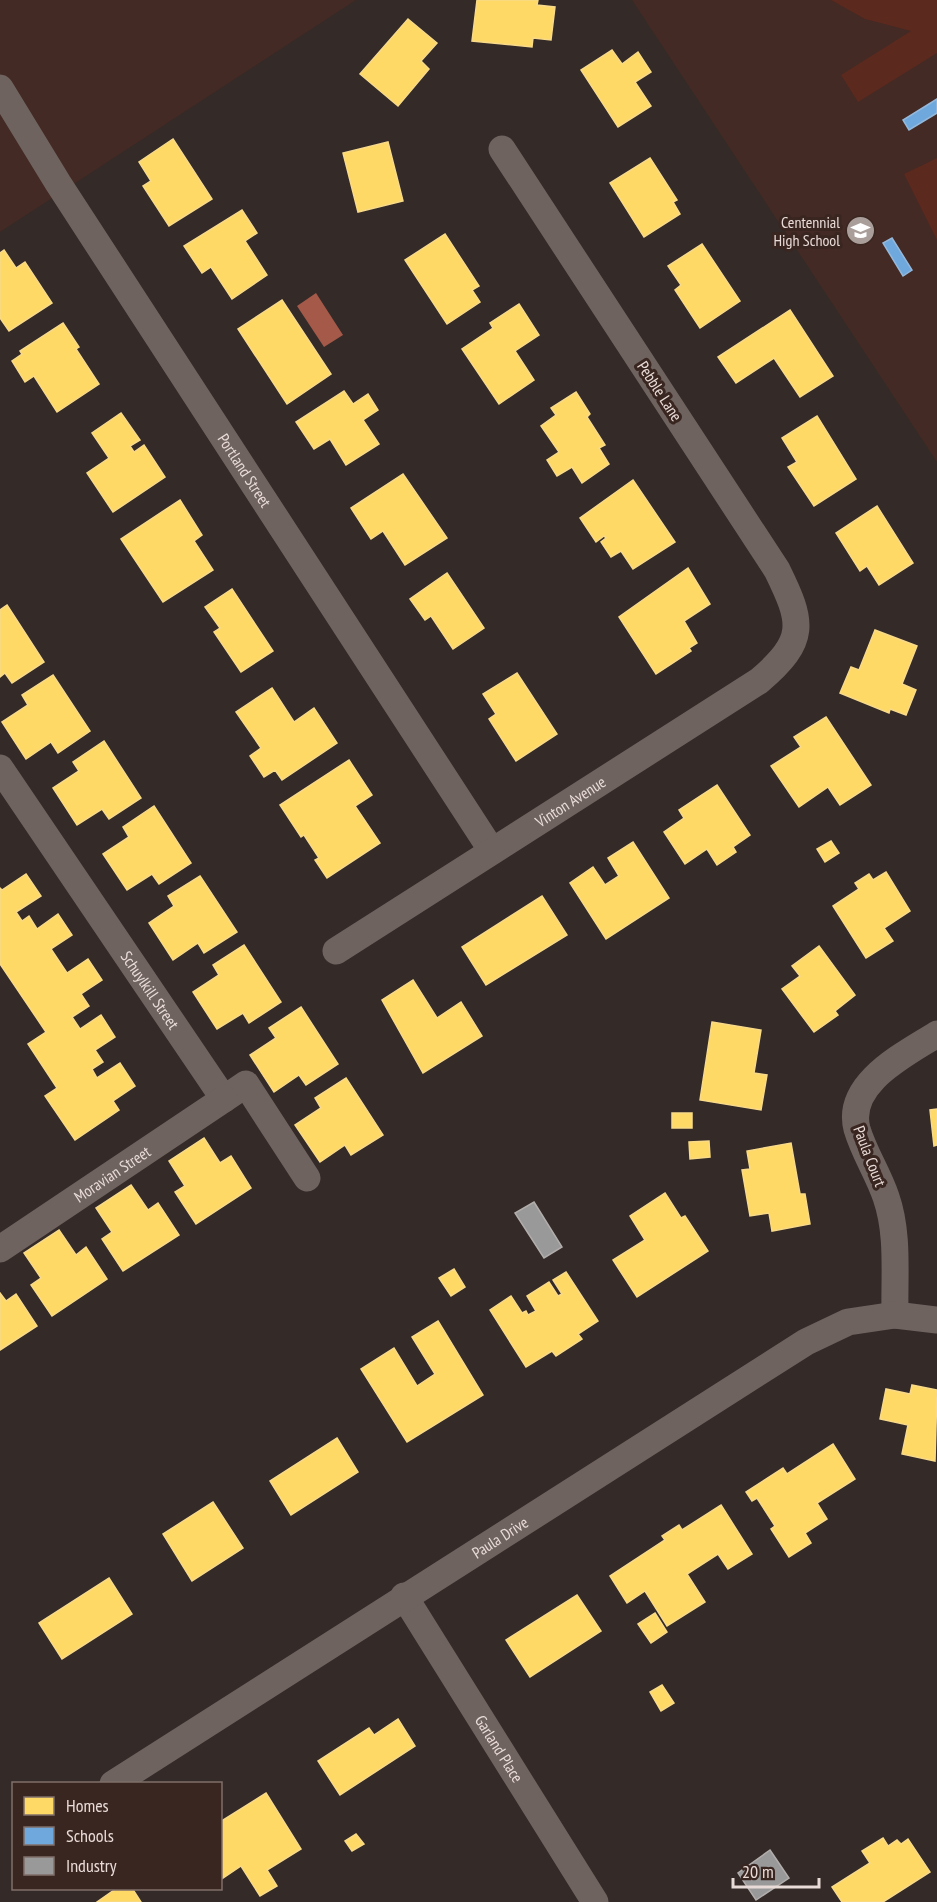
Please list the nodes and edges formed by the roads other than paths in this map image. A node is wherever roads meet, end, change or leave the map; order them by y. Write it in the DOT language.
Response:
graph roads {
  1 [pos="0,88"];
  2 [pos="502,149"];
  3 [pos="794,641"];
  4 [pos="0,768"];
  5 [pos="492,851"];
  6 [pos="336,951"];
  7 [pos="937,1034"];
  8 [pos="224,1099"];
  9 [pos="307,1178"];
  10 [pos="0,1249"];
  11 [pos="895,1315"];
  12 [pos="937,1320"];
  13 [pos="404,1596"];
  14 [pos="117,1782"];
  15 [pos="595,1902"];
  1 -- 5 [label="street, Portland Street"];
  2 -- 3 [label="street, Pebble Lane"];
  3 -- 5 [label="street, Vinton Avenue"];
  4 -- 8 [label="street, Schuylkill Street"];
  5 -- 6 [label="street, Vinton Avenue"];
  7 -- 11 [label="street, Paula Court"];
  8 -- 9 [label="street"];
  8 -- 10 [label="street, Moravian Street"];
  11 -- 12 [label="street, Paula Drive"];
  11 -- 13 [label="street, Paula Drive"];
  13 -- 14 [label="street, Paula Drive"];
  13 -- 15 [label="street, Garland Place"];
}
